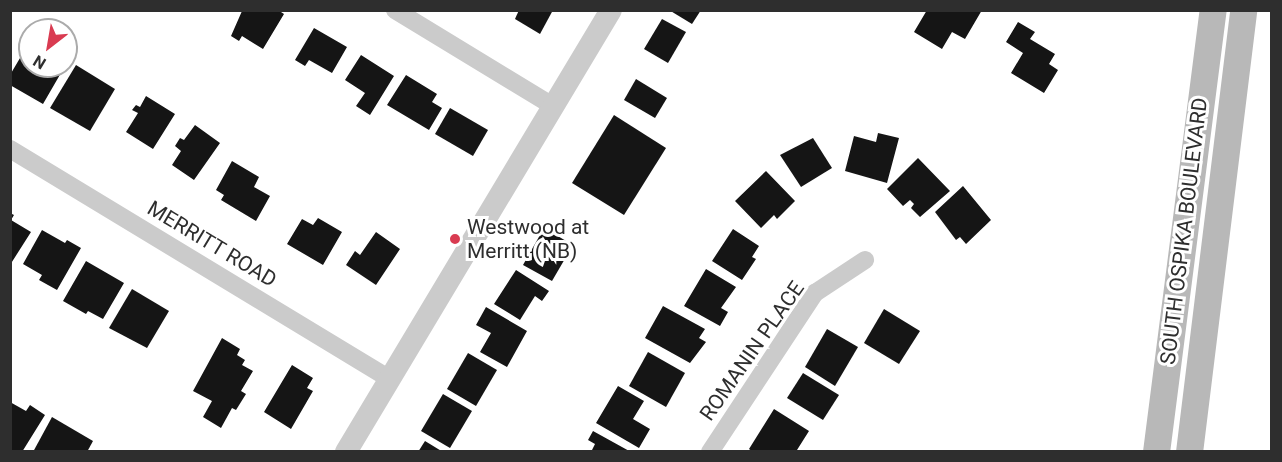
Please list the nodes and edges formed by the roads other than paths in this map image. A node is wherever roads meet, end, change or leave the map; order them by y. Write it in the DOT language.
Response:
graph roads {
  1 [pos="395,10"];
  2 [pos="611,10"];
  3 [pos="1213,10"];
  4 [pos="1243,10"];
  5 [pos="553,106"];
  6 [pos="10,148"];
  7 [pos="865,260"];
  8 [pos="390,379"];
  9 [pos="346,452"];
  10 [pos="710,452"];
  11 [pos="1156,452"];
  12 [pos="1189,452"];
  1 -- 5 [label="street"];
  2 -- 5 [label="street"];
  3 -- 11 [label="main road, SOUTH OSPIKA BOULEVARD"];
  4 -- 12 [label="main road, SOUTH OSPIKA BOULEVARD"];
  5 -- 8 [label="street"];
  6 -- 8 [label="street, MERRITT ROAD"];
  7 -- 10 [label="street, ROMANIN PLACE"];
  8 -- 9 [label="street"];
}
